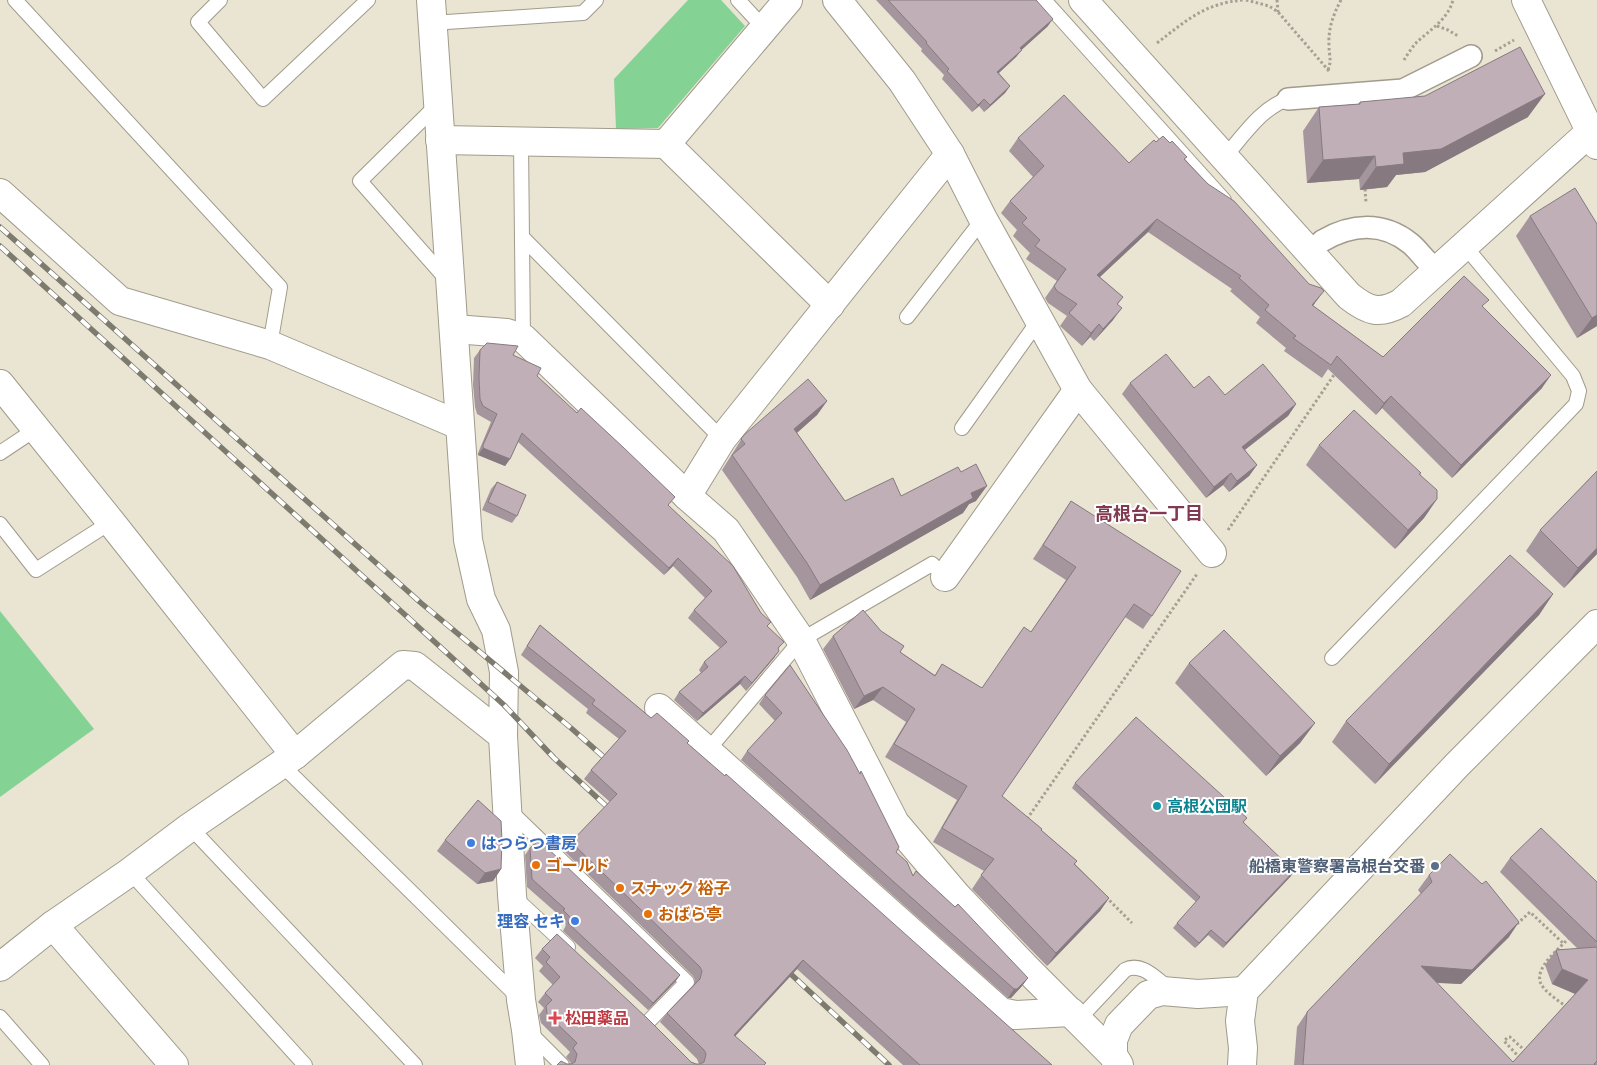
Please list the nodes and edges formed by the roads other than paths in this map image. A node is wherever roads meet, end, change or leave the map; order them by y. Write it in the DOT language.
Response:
graph roads {
  1 [pos="15,0"];
  2 [pos="220,0"];
  3 [pos="368,0"];
  4 [pos="596,0"];
  5 [pos="738,0"];
  6 [pos="788,0"];
  7 [pos="836,0"];
  8 [pos="1044,0"];
  9 [pos="1083,0"];
  10 [pos="1526,0"];
  11 [pos="431,12"];
  12 [pos="764,28"];
  13 [pos="1471,56"];
  14 [pos="1288,98"];
  15 [pos="438,104"];
  16 [pos="1595,135"];
  17 [pos="440,140"];
  18 [pos="521,142"];
  19 [pos="666,144"];
  20 [pos="950,154"];
  21 [pos="1224,158"];
  22 [pos="0,193"];
  23 [pos="1235,212"];
  24 [pos="983,219"];
  25 [pos="522,237"];
  26 [pos="1322,241"];
  27 [pos="1464,245"];
  28 [pos="1427,261"];
  29 [pos="449,282"];
  30 [pos="830,305"];
  31 [pos="907,317"];
  32 [pos="1039,320"];
  33 [pos="454,329"];
  34 [pos="523,338"];
  35 [pos="270,345"];
  36 [pos="0,384"];
  37 [pos="1078,390"];
  38 [pos="459,425"];
  39 [pos="962,428"];
  40 [pos="36,429"];
  41 [pos="722,439"];
  42 [pos="0,454"];
  43 [pos="687,496"];
  44 [pos="111,522"];
  45 [pos="0,524"];
  46 [pos="1212,553"];
  47 [pos="945,577"];
  48 [pos="1597,624"];
  49 [pos="801,640"];
  50 [pos="1332,658"];
  51 [pos="659,708"];
  52 [pos="502,736"];
  53 [pos="708,750"];
  54 [pos="288,760"];
  55 [pos="507,808"];
  56 [pos="190,827"];
  57 [pos="130,872"];
  58 [pos="512,895"];
  59 [pos="53,925"];
  60 [pos="576,955"];
  61 [pos="0,967"];
  62 [pos="1244,991"];
  63 [pos="1186,993"];
  64 [pos="521,1000"];
  65 [pos="1074,1016"];
  66 [pos="0,1017"];
  67 [pos="1240,1021"];
  68 [pos="526,1030"];
  69 [pos="660,1034"];
  70 [pos="1116,1060"];
  71 [pos="42,1065"];
  72 [pos="174,1065"];
  73 [pos="305,1065"];
  74 [pos="415,1065"];
  75 [pos="530,1065"];
  76 [pos="562,1065"];
  77 [pos="1242,1065"];
  1 -- 35 [label="lane"];
  2 -- 3 [label="lane"];
  4 -- 11 [label="lane"];
  5 -- 12 [label="lane"];
  6 -- 12 [label="street"];
  7 -- 20 [label="street"];
  8 -- 23 [label="lane"];
  9 -- 21 [label="street"];
  10 -- 16 [label="street"];
  11 -- 15 [label="street"];
  12 -- 19 [label="street"];
  13 -- 14 [label="street"];
  14 -- 21 [label="lane"];
  15 -- 17 [label="street"];
  15 -- 29 [label="lane"];
  16 -- 27 [label="street"];
  17 -- 18 [label="street"];
  17 -- 29 [label="street"];
  18 -- 19 [label="street"];
  18 -- 25 [label="lane"];
  19 -- 30 [label="street"];
  20 -- 24 [label="street"];
  20 -- 30 [label="street"];
  21 -- 27 [label="street"];
  22 -- 35 [label="street"];
  24 -- 31 [label="lane"];
  24 -- 32 [label="street"];
  25 -- 34 [label="lane"];
  25 -- 41 [label="lane"];
  26 -- 28 [label="street"];
  27 -- 50 [label="lane"];
  29 -- 33 [label="street"];
  30 -- 41 [label="street"];
  32 -- 37 [label="street"];
  32 -- 39 [label="lane"];
  33 -- 34 [label="street"];
  33 -- 38 [label="street"];
  34 -- 43 [label="street"];
  35 -- 38 [label="street"];
  36 -- 40 [label="street"];
  37 -- 46 [label="street"];
  37 -- 47 [label="street"];
  38 -- 52 [label="street"];
  40 -- 42 [label="lane"];
  40 -- 44 [label="street"];
  41 -- 43 [label="street"];
  43 -- 49 [label="street"];
  44 -- 45 [label="lane"];
  44 -- 54 [label="street"];
  47 -- 49 [label="lane"];
  48 -- 62 [label="street"];
  49 -- 53 [label="lane"];
  49 -- 65 [label="street"];
  51 -- 53 [label="street"];
  52 -- 54 [label="street"];
  52 -- 55 [label="street"];
  53 -- 65 [label="street"];
  54 -- 56 [label="street"];
  54 -- 64 [label="lane"];
  55 -- 58 [label="street"];
  55 -- 69 [label="lane"];
  56 -- 57 [label="street"];
  56 -- 74 [label="lane"];
  57 -- 59 [label="street"];
  57 -- 73 [label="lane"];
  58 -- 60 [label="lane"];
  58 -- 64 [label="street"];
  59 -- 61 [label="street"];
  59 -- 72 [label="street"];
  62 -- 63 [label="street"];
  62 -- 67 [label="street"];
  63 -- 65 [label="lane"];
  63 -- 67 [label="street"];
  63 -- 70 [label="street"];
  64 -- 68 [label="street"];
  65 -- 70 [label="street"];
  66 -- 71 [label="lane"];
  67 -- 77 [label="street"];
  68 -- 75 [label="street"];
  68 -- 76 [label="lane"];
}
